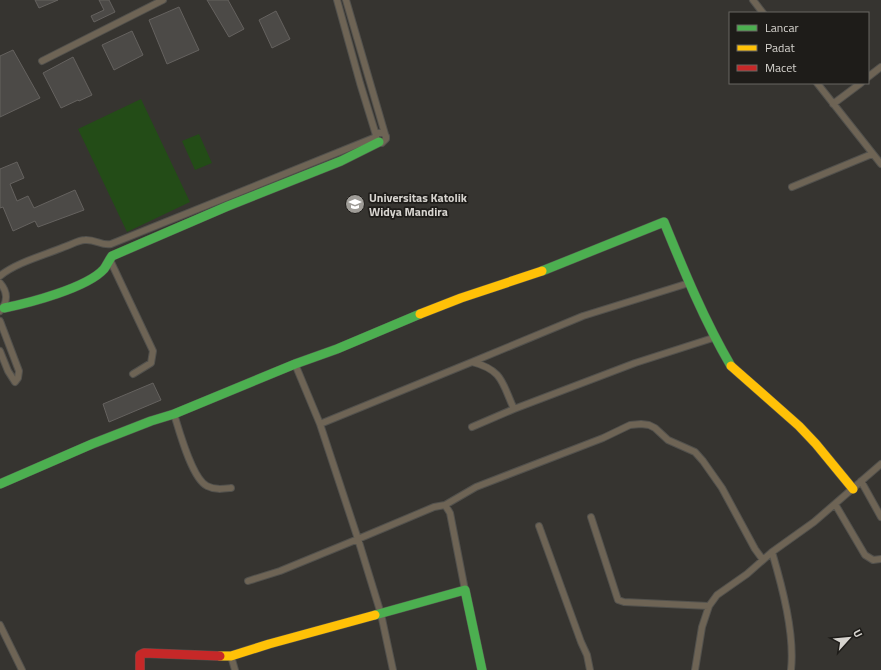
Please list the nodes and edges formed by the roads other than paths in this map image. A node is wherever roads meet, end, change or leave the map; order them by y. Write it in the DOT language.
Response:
graph roads {
  1 [pos="162,0"];
  2 [pos="336,0"];
  3 [pos="346,0"];
  4 [pos="753,0"];
  5 [pos="762,12"];
  6 [pos="42,61"];
  7 [pos="881,67"];
  8 [pos="869,76"];
  9 [pos="818,84"];
  10 [pos="860,84"];
  11 [pos="833,104"];
  12 [pos="377,138"];
  13 [pos="872,154"];
  14 [pos="881,164"];
  15 [pos="792,187"];
  16 [pos="110,260"];
  17 [pos="0,276"];
  18 [pos="0,283"];
  19 [pos="689,283"];
  20 [pos="2,309"];
  21 [pos="0,321"];
  22 [pos="716,337"];
  23 [pos="0,351"];
  24 [pos="472,362"];
  25 [pos="295,364"];
  26 [pos="133,374"];
  27 [pos="514,409"];
  28 [pos="174,414"];
  29 [pos="320,424"];
  30 [pos="472,427"];
  31 [pos="881,464"];
  32 [pos="861,481"];
  33 [pos="0,484"];
  34 [pos="231,488"];
  35 [pos="853,489"];
  36 [pos="835,504"];
  37 [pos="445,505"];
  38 [pos="590,517"];
  39 [pos="881,517"];
  40 [pos="539,526"];
  41 [pos="358,539"];
  42 [pos="772,552"];
  43 [pos="881,559"];
  44 [pos="763,560"];
  45 [pos="248,581"];
  46 [pos="465,590"];
  47 [pos="709,606"];
  48 [pos="381,614"];
  49 [pos="0,625"];
  50 [pos="231,656"];
  51 [pos="22,670"];
  52 [pos="140,670"];
  53 [pos="235,670"];
  54 [pos="393,670"];
  55 [pos="482,670"];
  56 [pos="590,670"];
  57 [pos="695,670"];
  58 [pos="791,670"];
  1 -- 6 [label="street"];
  2 -- 12 [label="street"];
  3 -- 12 [label="street"];
  4 -- 5 [label="street"];
  7 -- 8 [label="street"];
  9 -- 11 [label="street"];
  10 -- 11 [label="street"];
  11 -- 13 [label="street"];
  12 -- 16 [label="street"];
  12 -- 17 [label="street"];
  13 -- 14 [label="street"];
  13 -- 15 [label="street"];
  16 -- 20 [label="street"];
  16 -- 26 [label="street"];
  18 -- 20 [label="street"];
  19 -- 22 [label="street"];
  19 -- 24 [label="street"];
  19 -- 25 [label="street"];
  21 -- 23 [label="street"];
  22 -- 27 [label="street"];
  22 -- 35 [label="street"];
  24 -- 27 [label="street"];
  24 -- 29 [label="street"];
  25 -- 28 [label="street"];
  25 -- 29 [label="street"];
  27 -- 30 [label="street"];
  28 -- 33 [label="street"];
  28 -- 34 [label="street"];
  29 -- 41 [label="street"];
  31 -- 32 [label="street"];
  32 -- 35 [label="street"];
  32 -- 39 [label="street"];
  35 -- 36 [label="street"];
  36 -- 42 [label="street"];
  36 -- 43 [label="street"];
  37 -- 41 [label="street"];
  37 -- 44 [label="street"];
  37 -- 46 [label="street"];
  38 -- 47 [label="street"];
  40 -- 56 [label="street"];
  41 -- 45 [label="street"];
  41 -- 48 [label="street"];
  42 -- 44 [label="street"];
  42 -- 58 [label="street"];
  44 -- 47 [label="street"];
  46 -- 48 [label="street"];
  46 -- 55 [label="street"];
  47 -- 57 [label="street"];
  48 -- 50 [label="street"];
  48 -- 54 [label="street"];
  49 -- 51 [label="street"];
  50 -- 52 [label="street"];
  50 -- 53 [label="street"];
}
